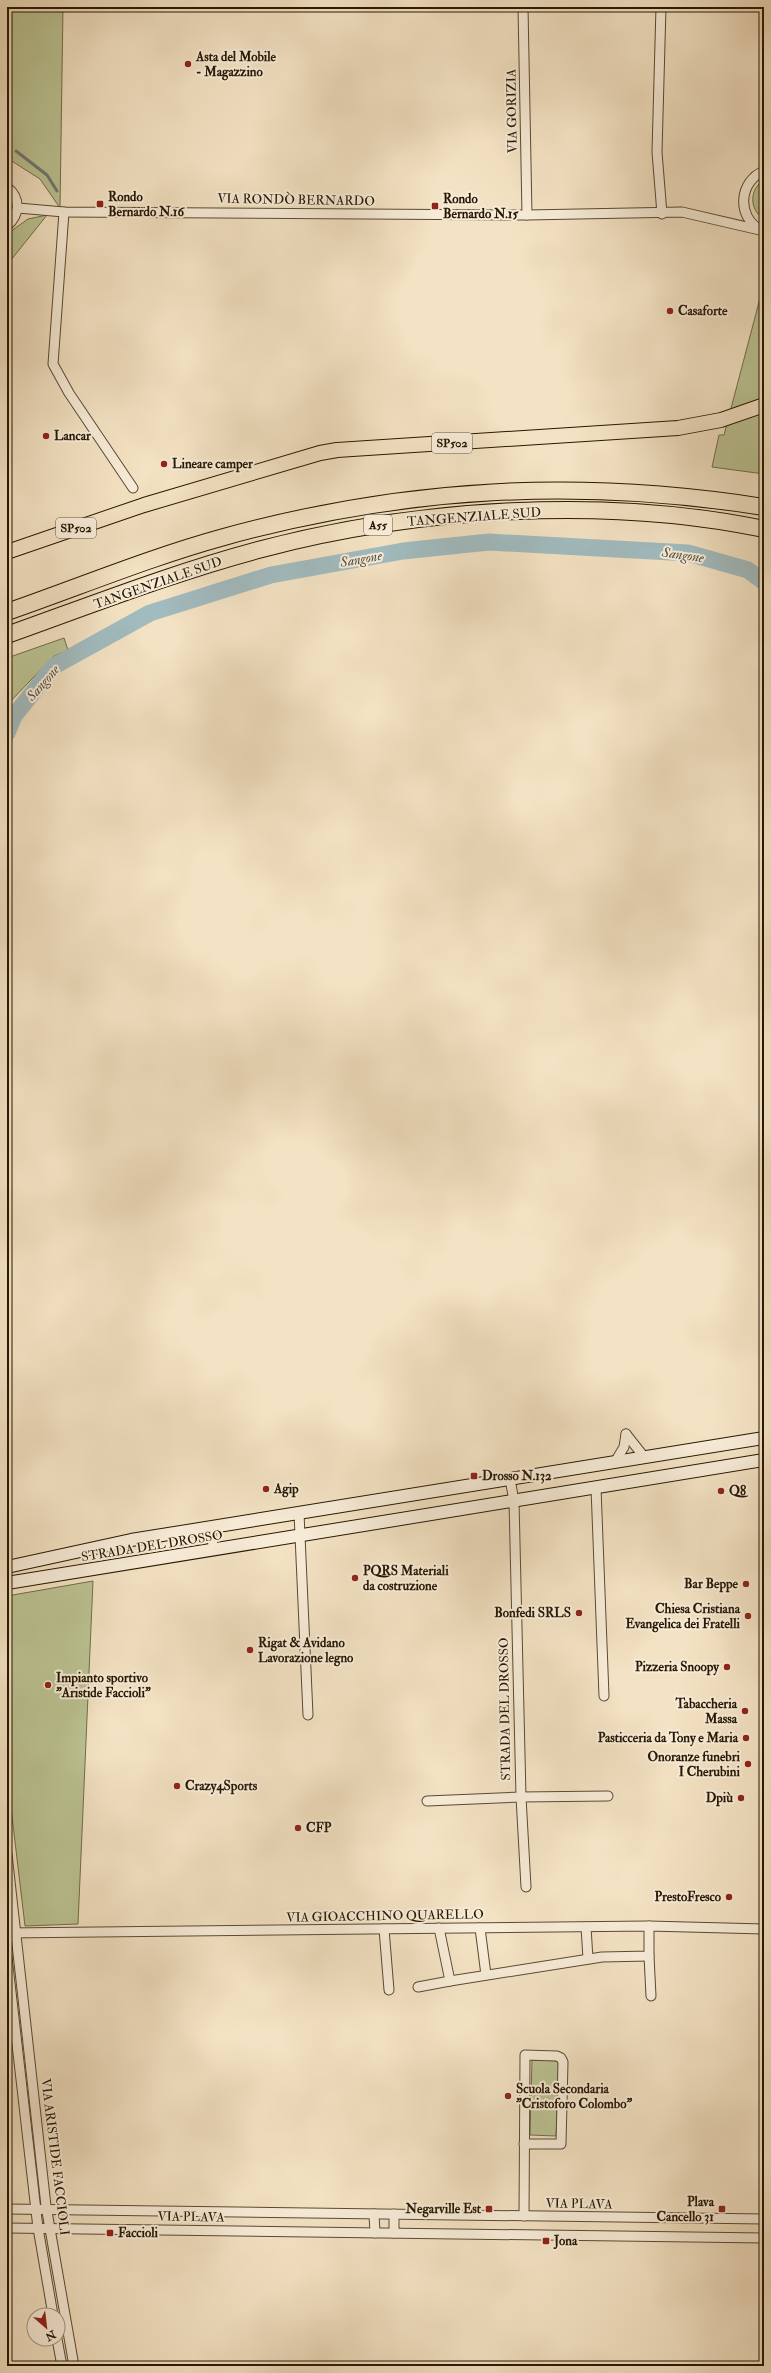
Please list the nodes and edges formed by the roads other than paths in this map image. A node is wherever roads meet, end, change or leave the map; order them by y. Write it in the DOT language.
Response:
graph roads {
  1 [pos="523,7"];
  2 [pos="661,7"];
  3 [pos="764,171"];
  4 [pos="7,187"];
  5 [pos="18,208"];
  6 [pos="64,212"];
  7 [pos="662,214"];
  8 [pos="527,215"];
  9 [pos="7,226"];
  10 [pos="764,231"];
  11 [pos="764,405"];
  12 [pos="133,488"];
  13 [pos="764,507"];
  14 [pos="764,529"];
  15 [pos="7,552"];
  16 [pos="7,612"];
  17 [pos="7,635"];
  18 [pos="764,1438"];
  19 [pos="645,1458"];
  20 [pos="764,1460"];
  21 [pos="615,1462"];
  22 [pos="510,1479"];
  23 [pos="596,1488"];
  24 [pos="514,1501"];
  25 [pos="299,1513"];
  26 [pos="210,1528"];
  27 [pos="301,1536"];
  28 [pos="214,1550"];
  29 [pos="7,1567"];
  30 [pos="7,1583"];
  31 [pos="604,1696"];
  32 [pos="308,1715"];
  33 [pos="608,1796"];
  34 [pos="522,1797"];
  35 [pos="427,1801"];
  36 [pos="7,1854"];
  37 [pos="526,1887"];
  38 [pos="649,1926"];
  39 [pos="586,1927"];
  40 [pos="439,1928"];
  41 [pos="480,1928"];
  42 [pos="384,1929"];
  43 [pos="764,1929"];
  44 [pos="12,1933"];
  45 [pos="649,1956"];
  46 [pos="7,1957"];
  47 [pos="588,1959"];
  48 [pos="486,1975"];
  49 [pos="450,1981"];
  50 [pos="418,1987"];
  51 [pos="389,1990"];
  52 [pos="651,1996"];
  53 [pos="524,2144"];
  54 [pos="46,2208"];
  55 [pos="7,2209"];
  56 [pos="36,2209"];
  57 [pos="374,2214"];
  58 [pos="394,2214"];
  59 [pos="524,2216"];
  60 [pos="764,2219"];
  61 [pos="7,2228"];
  62 [pos="38,2228"];
  63 [pos="50,2228"];
  64 [pos="375,2233"];
  65 [pos="394,2233"];
  66 [pos="764,2238"];
  67 [pos="52,2307"];
  68 [pos="58,2347"];
  69 [pos="62,2366"];
  70 [pos="74,2366"];
  1 -- 8 [label="street, VIA GORIZIA"];
  2 -- 7 [label="street"];
  3 -- 10 [label="street"];
  4 -- 5 [label="street"];
  5 -- 6 [label="street, VIA RONDÒ BERNARDO"];
  5 -- 9 [label="street"];
  6 -- 8 [label="street, VIA RONDÒ BERNARDO"];
  6 -- 12 [label="street"];
  7 -- 8 [label="street, VIA RONDÒ BERNARDO"];
  7 -- 10 [label="street, VIA RONDÒ BERNARDO"];
  11 -- 15 [label="main road, SP502"];
  13 -- 16 [label="highway, TANGENZIALE SUD / A55"];
  14 -- 17 [label="highway, TANGENZIALE SUD / A55"];
  18 -- 19 [label="street, STRADA DEL DROSSO"];
  19 -- 21 [label="street, STRADA DEL DROSSO"];
  19 -- 21 [label="street"];
  20 -- 23 [label="street, STRADA DEL DROSSO"];
  21 -- 22 [label="street, STRADA DEL DROSSO"];
  22 -- 24 [label="street, STRADA DEL DROSSO"];
  22 -- 25 [label="street, STRADA DEL DROSSO"];
  23 -- 24 [label="street, STRADA DEL DROSSO"];
  23 -- 31 [label="street"];
  24 -- 27 [label="street, STRADA DEL DROSSO"];
  24 -- 34 [label="street, STRADA DEL DROSSO"];
  25 -- 26 [label="street, STRADA DEL DROSSO"];
  25 -- 27 [label="street"];
  26 -- 28 [label="street"];
  26 -- 29 [label="street, STRADA DEL DROSSO"];
  27 -- 28 [label="street, STRADA DEL DROSSO"];
  27 -- 32 [label="street"];
  28 -- 30 [label="street, STRADA DEL DROSSO"];
  33 -- 34 [label="street, STRADA DEL DROSSO"];
  34 -- 35 [label="street, STRADA DEL DROSSO"];
  34 -- 37 [label="street, STRADA DEL DROSSO"];
  36 -- 44 [label="street, VIA ARISTIDE FACCIOLI"];
  38 -- 39 [label="street, VIA GIOACCHINO QUARELLO"];
  38 -- 43 [label="street, VIA GIOACCHINO QUARELLO"];
  38 -- 45 [label="street"];
  39 -- 41 [label="street, VIA GIOACCHINO QUARELLO"];
  39 -- 47 [label="street"];
  40 -- 41 [label="street, VIA GIOACCHINO QUARELLO"];
  40 -- 42 [label="street, VIA GIOACCHINO QUARELLO"];
  40 -- 49 [label="street"];
  41 -- 48 [label="street"];
  42 -- 44 [label="street, VIA GIOACCHINO QUARELLO"];
  42 -- 51 [label="street"];
  44 -- 54 [label="street, VIA ARISTIDE FACCIOLI"];
  45 -- 47 [label="street"];
  45 -- 52 [label="street"];
  46 -- 56 [label="street, VIA ARISTIDE FACCIOLI"];
  47 -- 48 [label="street"];
  48 -- 49 [label="street"];
  49 -- 50 [label="street"];
  53 -- 53 [label="street"];
  53 -- 59 [label="street"];
  54 -- 56 [label="street, VIA PLAVA"];
  54 -- 57 [label="street, VIA PLAVA"];
  54 -- 63 [label="street, VIA ARISTIDE FACCIOLI"];
  55 -- 56 [label="street, VIA PLAVA"];
  56 -- 62 [label="street, VIA ARISTIDE FACCIOLI"];
  57 -- 58 [label="street, VIA PLAVA"];
  57 -- 64 [label="street"];
  58 -- 59 [label="street, VIA PLAVA"];
  58 -- 65 [label="street"];
  59 -- 60 [label="street, VIA PLAVA"];
  61 -- 62 [label="street, VIA PLAVA"];
  62 -- 63 [label="street, VIA PLAVA"];
  62 -- 67 [label="street, VIA ARISTIDE FACCIOLI"];
  63 -- 64 [label="street, VIA PLAVA"];
  63 -- 70 [label="street, VIA ARISTIDE FACCIOLI"];
  64 -- 65 [label="street, VIA PLAVA"];
  65 -- 66 [label="street, VIA PLAVA"];
  68 -- 69 [label="street"];
}
